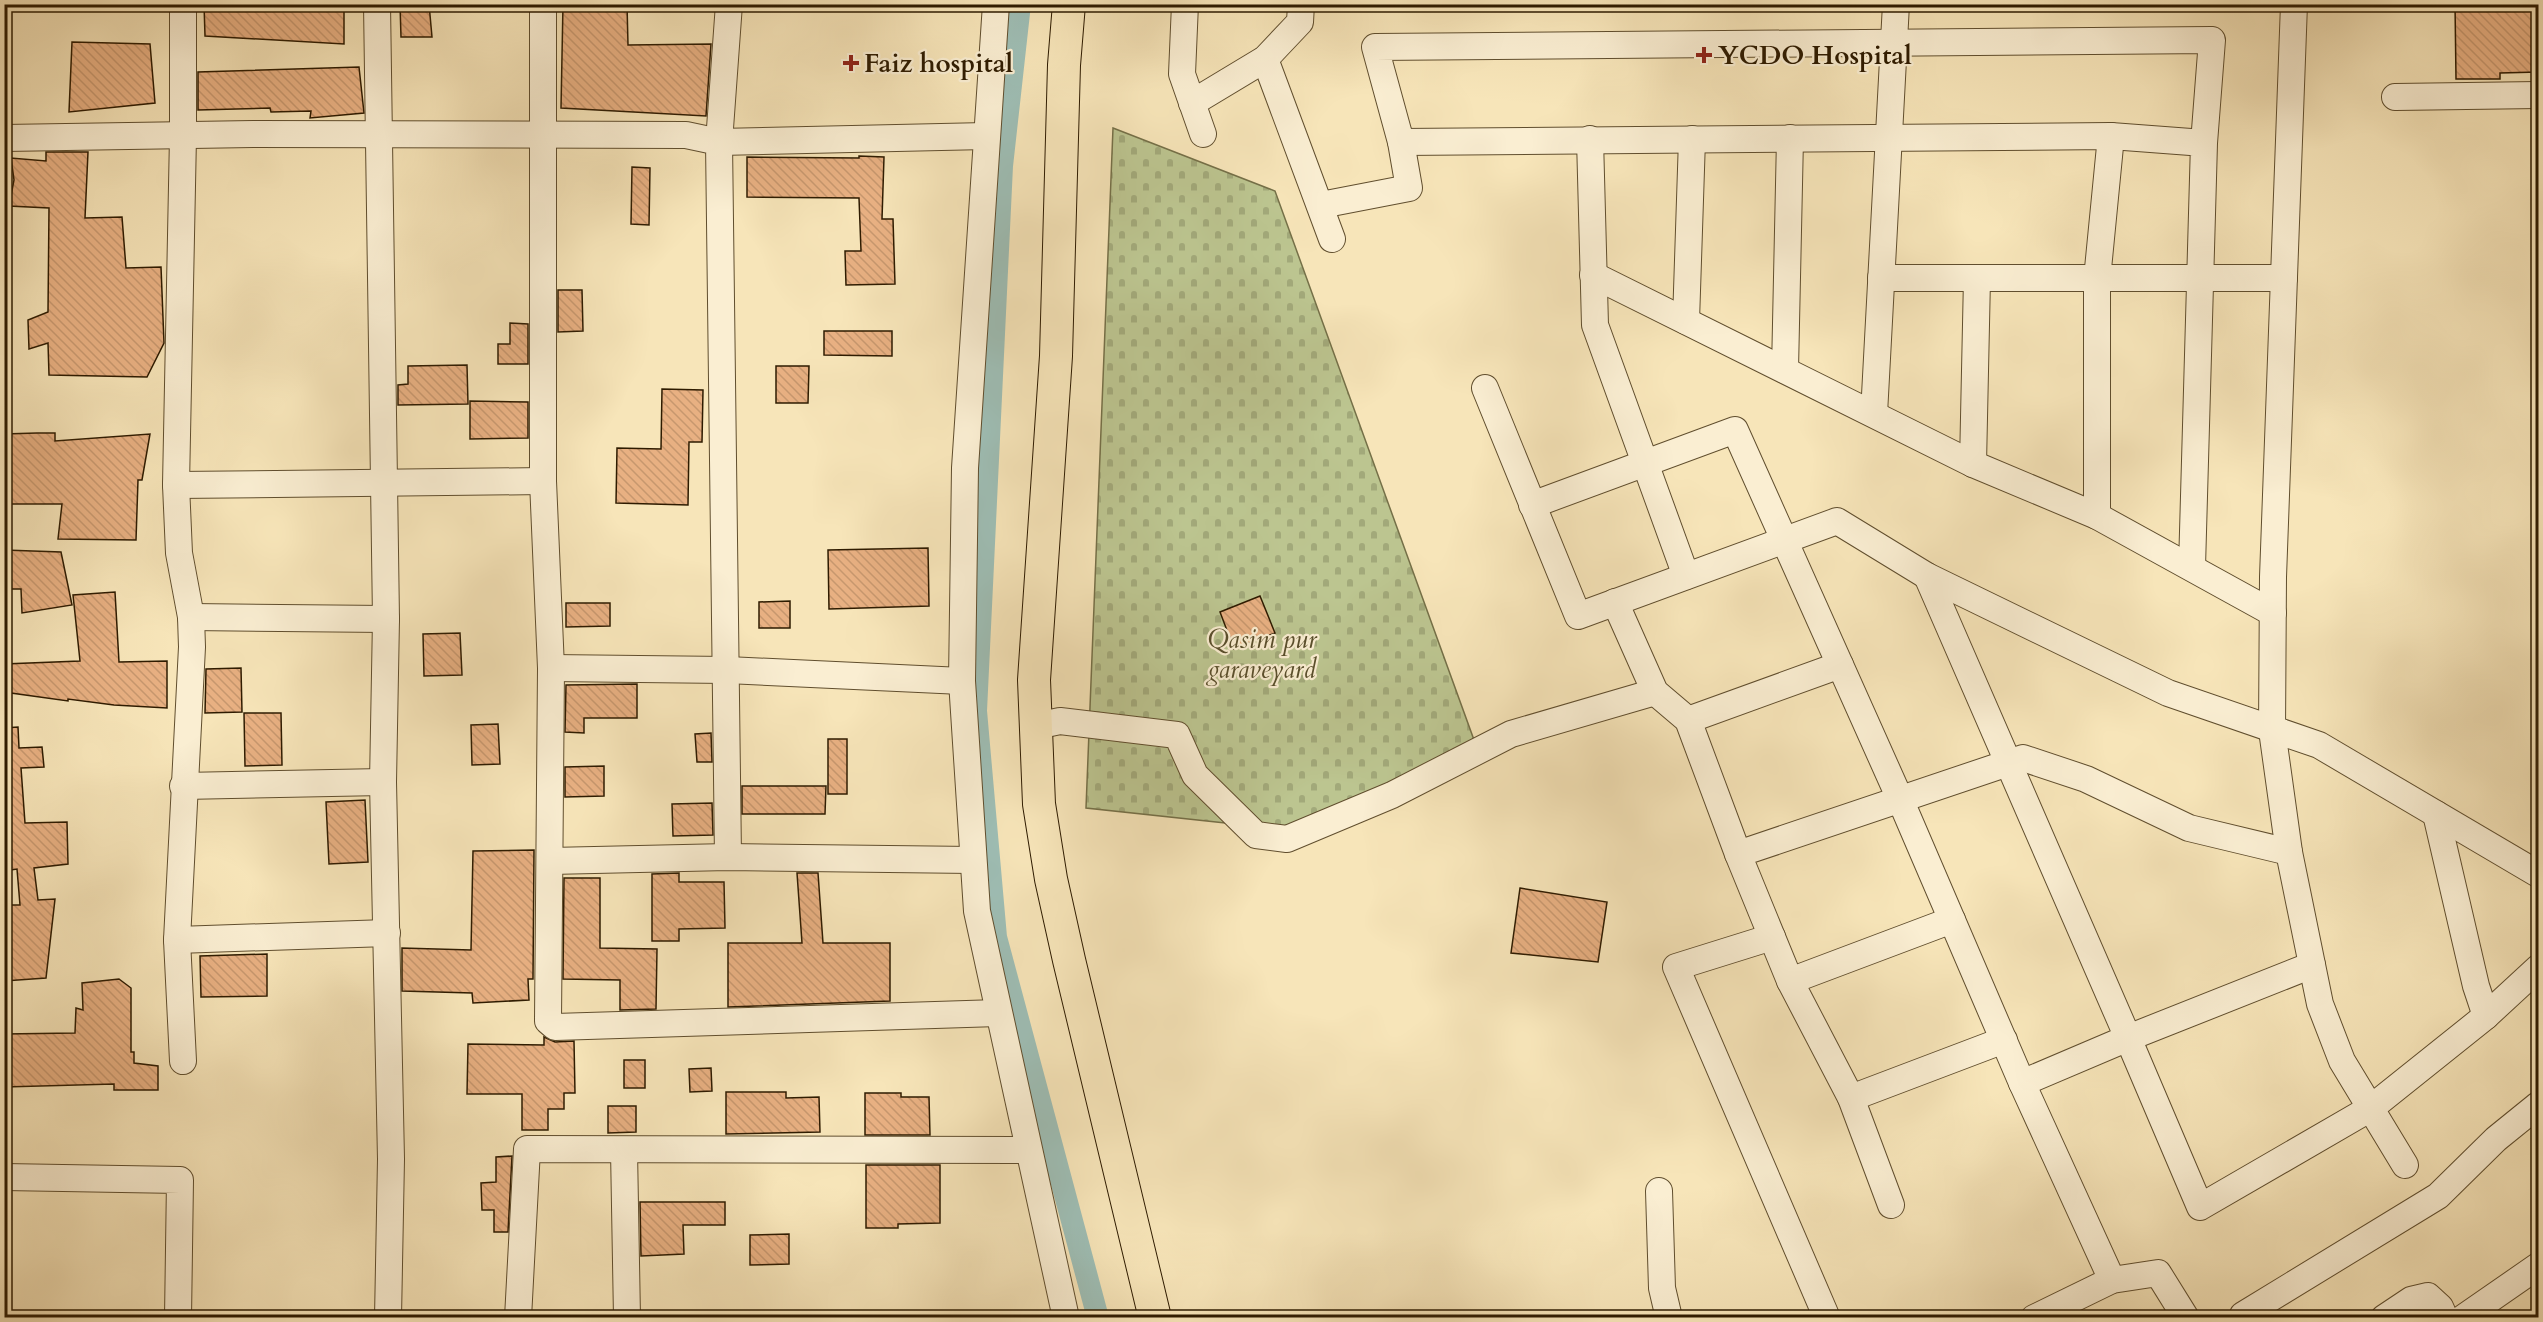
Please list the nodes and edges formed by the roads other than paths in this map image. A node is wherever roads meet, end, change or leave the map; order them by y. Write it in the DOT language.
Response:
graph roads {
  1 [pos="183,4"];
  2 [pos="377,4"];
  3 [pos="543,4"];
  4 [pos="729,4"];
  5 [pos="996,4"];
  6 [pos="1069,4"];
  7 [pos="1185,4"];
  8 [pos="1301,4"];
  9 [pos="1896,4"];
  10 [pos="2294,4"];
  11 [pos="1894,43"];
  12 [pos="1265,59"];
  13 [pos="2538,95"];
  14 [pos="2396,97"];
  15 [pos="1192,103"];
  16 [pos="1203,134"];
  17 [pos="543,135"];
  18 [pos="183,136"];
  19 [pos="379,136"];
  20 [pos="986,136"];
  21 [pos="2111,136"];
  22 [pos="1889,137"];
  23 [pos="4,138"];
  24 [pos="1790,138"];
  25 [pos="1590,139"];
  26 [pos="1692,139"];
  27 [pos="719,142"];
  28 [pos="1401,142"];
  29 [pos="2204,143"];
  30 [pos="1321,205"];
  31 [pos="1332,239"];
  32 [pos="1593,275"];
  33 [pos="2201,276"];
  34 [pos="1881,278"];
  35 [pos="1977,278"];
  36 [pos="2284,278"];
  37 [pos="2097,279"];
  38 [pos="1686,321"];
  39 [pos="1785,370"];
  40 [pos="1485,388"];
  41 [pos="1874,414"];
  42 [pos="1645,463"];
  43 [pos="1974,464"];
  44 [pos="543,481"];
  45 [pos="384,482"];
  46 [pos="176,485"];
  47 [pos="1532,505"];
  48 [pos="2097,516"];
  49 [pos="1784,540"];
  50 [pos="2192,567"];
  51 [pos="1686,576"];
  52 [pos="1927,576"];
  53 [pos="1616,602"];
  54 [pos="2273,613"];
  55 [pos="191,617"];
  56 [pos="386,619"];
  57 [pos="1840,665"];
  58 [pos="551,668"];
  59 [pos="726,670"];
  60 [pos="962,681"];
  61 [pos="1655,692"];
  62 [pos="1688,720"];
  63 [pos="1036,726"];
  64 [pos="2272,730"];
  65 [pos="2008,763"];
  66 [pos="383,782"];
  67 [pos="183,786"];
  68 [pos="1900,799"];
  69 [pos="2436,814"];
  70 [pos="2289,852"];
  71 [pos="1738,854"];
  72 [pos="728,857"];
  73 [pos="973,860"];
  74 [pos="550,861"];
  75 [pos="2538,874"];
  76 [pos="1952,920"];
  77 [pos="387,933"];
  78 [pos="1772,937"];
  79 [pos="177,940"];
  80 [pos="2312,965"];
  81 [pos="2538,968"];
  82 [pos="1790,981"];
  83 [pos="998,1013"];
  84 [pos="2486,1016"];
  85 [pos="2128,1038"];
  86 [pos="2004,1040"];
  87 [pos="183,1061"];
  88 [pos="2022,1083"];
  89 [pos="1851,1098"];
  90 [pos="2538,1105"];
  91 [pos="2371,1108"];
  92 [pos="624,1150"];
  93 [pos="1028,1150"];
  94 [pos="2405,1165"];
  95 [pos="4,1177"];
  96 [pos="1659,1191"];
  97 [pos="1890,1205"];
  98 [pos="2538,1266"];
  99 [pos="2112,1280"];
  100 [pos="2243,1315"];
  101 [pos="2040,1316"];
  102 [pos="178,1317"];
  103 [pos="388,1317"];
  104 [pos="518,1317"];
  105 [pos="627,1317"];
  106 [pos="1066,1317"];
  107 [pos="1155,1317"];
  108 [pos="1669,1317"];
  109 [pos="1827,1317"];
  110 [pos="2186,1317"];
  111 [pos="2385,1317"];
  112 [pos="2445,1317"];
  113 [pos="2463,1317"];
  1 -- 18 [label="street"];
  2 -- 19 [label="street"];
  3 -- 17 [label="street"];
  4 -- 27 [label="street"];
  5 -- 20 [label="street"];
  6 -- 63 [label="main road"];
  7 -- 15 [label="street"];
  8 -- 12 [label="street"];
  9 -- 11 [label="street"];
  10 -- 36 [label="street"];
  11 -- 22 [label="street"];
  11 -- 28 [label="street"];
  11 -- 29 [label="street"];
  12 -- 15 [label="street"];
  12 -- 30 [label="street"];
  13 -- 14 [label="street"];
  15 -- 16 [label="street"];
  17 -- 19 [label="street"];
  17 -- 27 [label="street"];
  17 -- 44 [label="street"];
  18 -- 19 [label="street"];
  18 -- 23 [label="street"];
  18 -- 46 [label="street"];
  19 -- 45 [label="street"];
  20 -- 27 [label="street"];
  20 -- 60 [label="street"];
  21 -- 22 [label="street"];
  21 -- 29 [label="street"];
  21 -- 37 [label="street"];
  22 -- 24 [label="street"];
  22 -- 34 [label="street"];
  24 -- 26 [label="street"];
  24 -- 39 [label="street"];
  25 -- 26 [label="street"];
  25 -- 28 [label="street"];
  25 -- 32 [label="street"];
  26 -- 38 [label="street"];
  27 -- 59 [label="street"];
  28 -- 30 [label="street"];
  29 -- 33 [label="street"];
  30 -- 31 [label="street"];
  32 -- 38 [label="street"];
  32 -- 42 [label="street"];
  33 -- 36 [label="street"];
  33 -- 37 [label="street"];
  33 -- 50 [label="street"];
  34 -- 35 [label="street"];
  34 -- 41 [label="street"];
  35 -- 37 [label="street"];
  35 -- 43 [label="street"];
  36 -- 54 [label="street"];
  37 -- 48 [label="street"];
  38 -- 39 [label="street"];
  39 -- 41 [label="street"];
  40 -- 47 [label="street"];
  41 -- 43 [label="street"];
  42 -- 47 [label="street"];
  42 -- 49 [label="street"];
  42 -- 51 [label="street"];
  43 -- 48 [label="street"];
  44 -- 45 [label="street"];
  44 -- 58 [label="street"];
  45 -- 46 [label="street"];
  45 -- 56 [label="street"];
  46 -- 55 [label="street"];
  47 -- 53 [label="street"];
  48 -- 50 [label="street"];
  49 -- 51 [label="street"];
  49 -- 52 [label="street"];
  49 -- 57 [label="street"];
  50 -- 54 [label="street"];
  51 -- 53 [label="street"];
  52 -- 64 [label="street"];
  52 -- 65 [label="street"];
  53 -- 61 [label="street"];
  54 -- 64 [label="street"];
  55 -- 56 [label="street"];
  55 -- 67 [label="street"];
  56 -- 66 [label="street"];
  57 -- 62 [label="street"];
  57 -- 68 [label="street"];
  58 -- 59 [label="street"];
  58 -- 74 [label="street"];
  59 -- 60 [label="street"];
  59 -- 72 [label="street"];
  60 -- 73 [label="street"];
  61 -- 62 [label="street"];
  61 -- 63 [label="street"];
  62 -- 71 [label="street"];
  63 -- 107 [label="main road"];
  64 -- 69 [label="street"];
  64 -- 70 [label="street"];
  65 -- 68 [label="street"];
  65 -- 70 [label="street"];
  65 -- 85 [label="street"];
  66 -- 67 [label="street"];
  66 -- 77 [label="street"];
  67 -- 79 [label="street"];
  68 -- 71 [label="street"];
  68 -- 76 [label="street"];
  69 -- 75 [label="street"];
  69 -- 84 [label="street"];
  70 -- 80 [label="street"];
  71 -- 78 [label="street"];
  72 -- 73 [label="street"];
  72 -- 74 [label="street"];
  73 -- 83 [label="street"];
  74 -- 83 [label="street"];
  76 -- 82 [label="street"];
  76 -- 86 [label="street"];
  77 -- 79 [label="street"];
  77 -- 103 [label="street"];
  78 -- 82 [label="street"];
  78 -- 109 [label="street"];
  79 -- 87 [label="street"];
  80 -- 85 [label="street"];
  80 -- 91 [label="street"];
  81 -- 84 [label="street"];
  82 -- 89 [label="street"];
  83 -- 93 [label="street"];
  84 -- 91 [label="street"];
  85 -- 88 [label="street"];
  85 -- 91 [label="street"];
  86 -- 88 [label="street"];
  86 -- 89 [label="street"];
  88 -- 99 [label="street"];
  89 -- 97 [label="street"];
  90 -- 100 [label="street"];
  91 -- 94 [label="street"];
  92 -- 93 [label="street"];
  92 -- 104 [label="street"];
  92 -- 105 [label="street"];
  93 -- 106 [label="street"];
  95 -- 102 [label="street"];
  96 -- 108 [label="street"];
  98 -- 113 [label="street"];
  99 -- 101 [label="street"];
  99 -- 110 [label="street"];
  111 -- 112 [label="street"];
}
